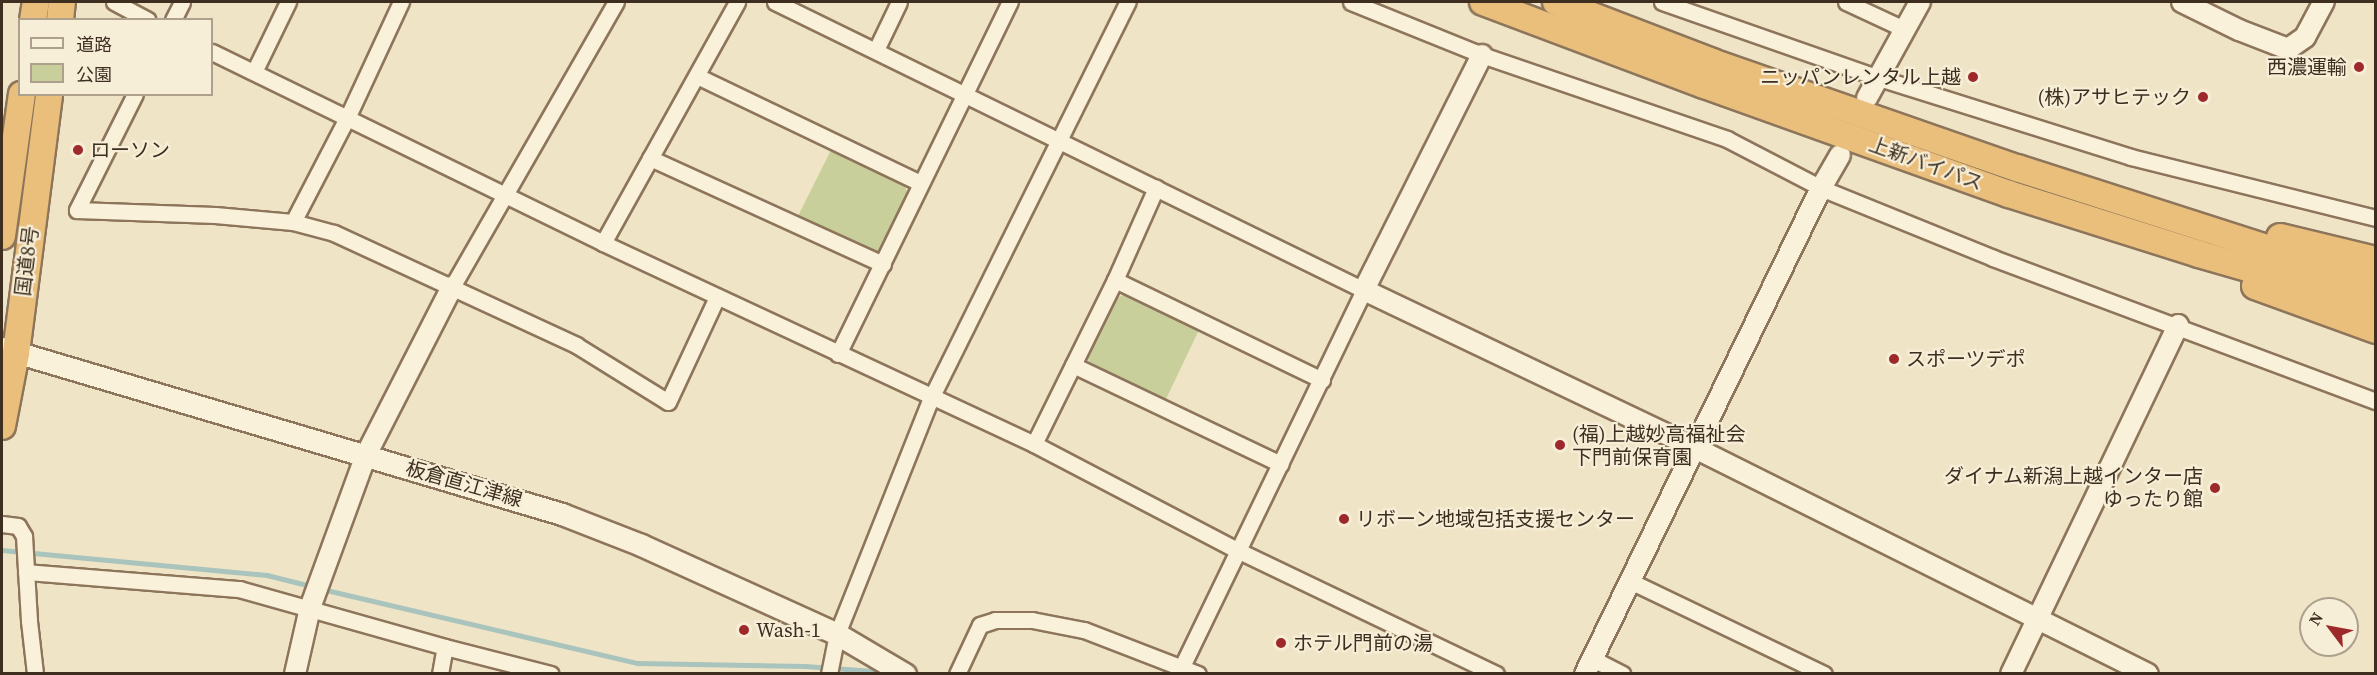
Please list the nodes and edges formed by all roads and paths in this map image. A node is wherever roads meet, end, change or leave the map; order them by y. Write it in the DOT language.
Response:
graph roads {
  1 [pos="36,2"];
  2 [pos="62,2"];
  3 [pos="114,2"];
  4 [pos="182,2"];
  5 [pos="288,2"];
  6 [pos="401,2"];
  7 [pos="616,2"];
  8 [pos="737,2"];
  9 [pos="899,2"];
  10 [pos="1010,2"];
  11 [pos="1128,2"];
  12 [pos="1351,2"];
  13 [pos="1483,2"];
  14 [pos="1556,2"];
  15 [pos="1662,2"];
  16 [pos="1846,2"];
  17 [pos="1920,2"];
  18 [pos="2182,2"];
  19 [pos="2324,2"];
  20 [pos="784,3"];
  21 [pos="33,18"];
  22 [pos="60,18"];
  23 [pos="144,18"];
  24 [pos="174,18"];
  25 [pos="1904,29"];
  26 [pos="876,50"];
  27 [pos="213,52"];
  28 [pos="1482,55"];
  29 [pos="254,72"];
  30 [pos="697,76"];
  31 [pos="1876,77"];
  32 [pos="22,96"];
  33 [pos="49,96"];
  34 [pos="134,96"];
  35 [pos="965,96"];
  36 [pos="1867,98"];
  37 [pos="348,116"];
  38 [pos="1061,141"];
  39 [pos="1840,155"];
  40 [pos="650,158"];
  41 [pos="920,183"];
  42 [pos="1156,188"];
  43 [pos="1821,188"];
  44 [pos="2090,193"];
  45 [pos="505,194"];
  46 [pos="2376,218"];
  47 [pos="293,222"];
  48 [pos="2,237"];
  49 [pos="603,243"];
  50 [pos="2199,254"];
  51 [pos="2376,260"];
  52 [pos="883,264"];
  53 [pos="1115,280"];
  54 [pos="2376,283"];
  55 [pos="452,287"];
  56 [pos="1364,290"];
  57 [pos="717,297"];
  58 [pos="2376,305"];
  59 [pos="2178,325"];
  60 [pos="2376,330"];
  61 [pos="9,351"];
  62 [pos="838,354"];
  63 [pos="1073,365"];
  64 [pos="1322,380"];
  65 [pos="932,398"];
  66 [pos="2376,400"];
  67 [pos="2,426"];
  68 [pos="1034,444"];
  69 [pos="1695,448"];
  70 [pos="366,455"];
  71 [pos="1281,464"];
  72 [pos="2,525"];
  73 [pos="1239,551"];
  74 [pos="26,572"];
  75 [pos="1630,581"];
  76 [pos="310,608"];
  77 [pos="2038,618"];
  78 [pos="837,634"];
  79 [pos="444,647"];
  80 [pos="1182,666"];
  81 [pos="1589,666"];
  82 [pos="534,672"];
  83 [pos="35,674"];
  84 [pos="295,674"];
  85 [pos="440,674"];
  86 [pos="551,674"];
  87 [pos="829,674"];
  88 [pos="905,674"];
  89 [pos="957,674"];
  90 [pos="1198,674"];
  91 [pos="1496,674"];
  92 [pos="1622,674"];
  93 [pos="1824,674"];
  94 [pos="2011,674"];
  95 [pos="2148,674"];
  1 -- 21 [label="highway"];
  2 -- 22 [label="highway"];
  3 -- 23 [label="street"];
  4 -- 24 [label="street"];
  5 -- 29 [label="street"];
  6 -- 37 [label="street"];
  7 -- 45 [label="street"];
  8 -- 30 [label="street"];
  9 -- 26 [label="street"];
  10 -- 35 [label="street"];
  11 -- 38 [label="street"];
  12 -- 28 [label="street"];
  13 -- 50 [label="highway, 上新バイパス"];
  14 -- 44 [label="highway, 上新バイパス"];
  15 -- 31 [label="street"];
  16 -- 25 [label="street"];
  17 -- 25 [label="street"];
  18 -- 19 [label="street"];
  20 -- 26 [label="street"];
  25 -- 31 [label="street"];
  26 -- 35 [label="street"];
  27 -- 29 [label="street"];
  28 -- 43 [label="street"];
  28 -- 56 [label="street"];
  29 -- 37 [label="street"];
  30 -- 40 [label="street"];
  30 -- 41 [label="street"];
  31 -- 36 [label="street"];
  31 -- 46 [label="street"];
  32 -- 48 [label="highway, 国道8号"];
  33 -- 61 [label="highway, 国道8号"];
  34 -- 47 [label="street"];
  35 -- 38 [label="street"];
  35 -- 41 [label="street"];
  37 -- 45 [label="street"];
  37 -- 47 [label="street"];
  38 -- 42 [label="street"];
  38 -- 65 [label="street"];
  39 -- 43 [label="street"];
  40 -- 49 [label="street"];
  40 -- 52 [label="street"];
  41 -- 52 [label="street"];
  42 -- 53 [label="street"];
  42 -- 56 [label="street"];
  43 -- 59 [label="street"];
  43 -- 69 [label="street"];
  44 -- 51 [label="highway"];
  44 -- 54 [label="highway, 上新バイパス"];
  45 -- 49 [label="street"];
  45 -- 55 [label="street"];
  47 -- 55 [label="street"];
  49 -- 57 [label="street"];
  50 -- 58 [label="highway, 上新バイパス"];
  50 -- 60 [label="highway"];
  52 -- 62 [label="street"];
  53 -- 63 [label="street"];
  53 -- 64 [label="street"];
  55 -- 57 [label="street"];
  55 -- 70 [label="street"];
  56 -- 64 [label="street"];
  56 -- 69 [label="street"];
  57 -- 62 [label="street"];
  59 -- 66 [label="street"];
  59 -- 77 [label="street"];
  61 -- 67 [label="highway, 国道8号"];
  61 -- 70 [label="main road, 板倉直江津線"];
  62 -- 65 [label="street"];
  63 -- 68 [label="street"];
  63 -- 71 [label="street"];
  64 -- 71 [label="street"];
  65 -- 68 [label="street"];
  65 -- 78 [label="street"];
  68 -- 73 [label="street"];
  69 -- 75 [label="street"];
  69 -- 77 [label="street"];
  70 -- 76 [label="street"];
  70 -- 78 [label="main road, 板倉直江津線"];
  71 -- 73 [label="street"];
  72 -- 74 [label="street"];
  73 -- 80 [label="street"];
  73 -- 91 [label="street"];
  74 -- 76 [label="street"];
  74 -- 83 [label="street"];
  75 -- 81 [label="street"];
  75 -- 93 [label="street"];
  76 -- 79 [label="street"];
  76 -- 84 [label="street"];
  77 -- 94 [label="street"];
  77 -- 95 [label="street"];
  78 -- 87 [label="street"];
  78 -- 88 [label="main road, 板倉直江津線"];
  79 -- 82 [label="street"];
  79 -- 85 [label="street"];
  80 -- 89 [label="street"];
  80 -- 90 [label="street"];
  81 -- 92 [label="street"];
  82 -- 86 [label="street"];
}
